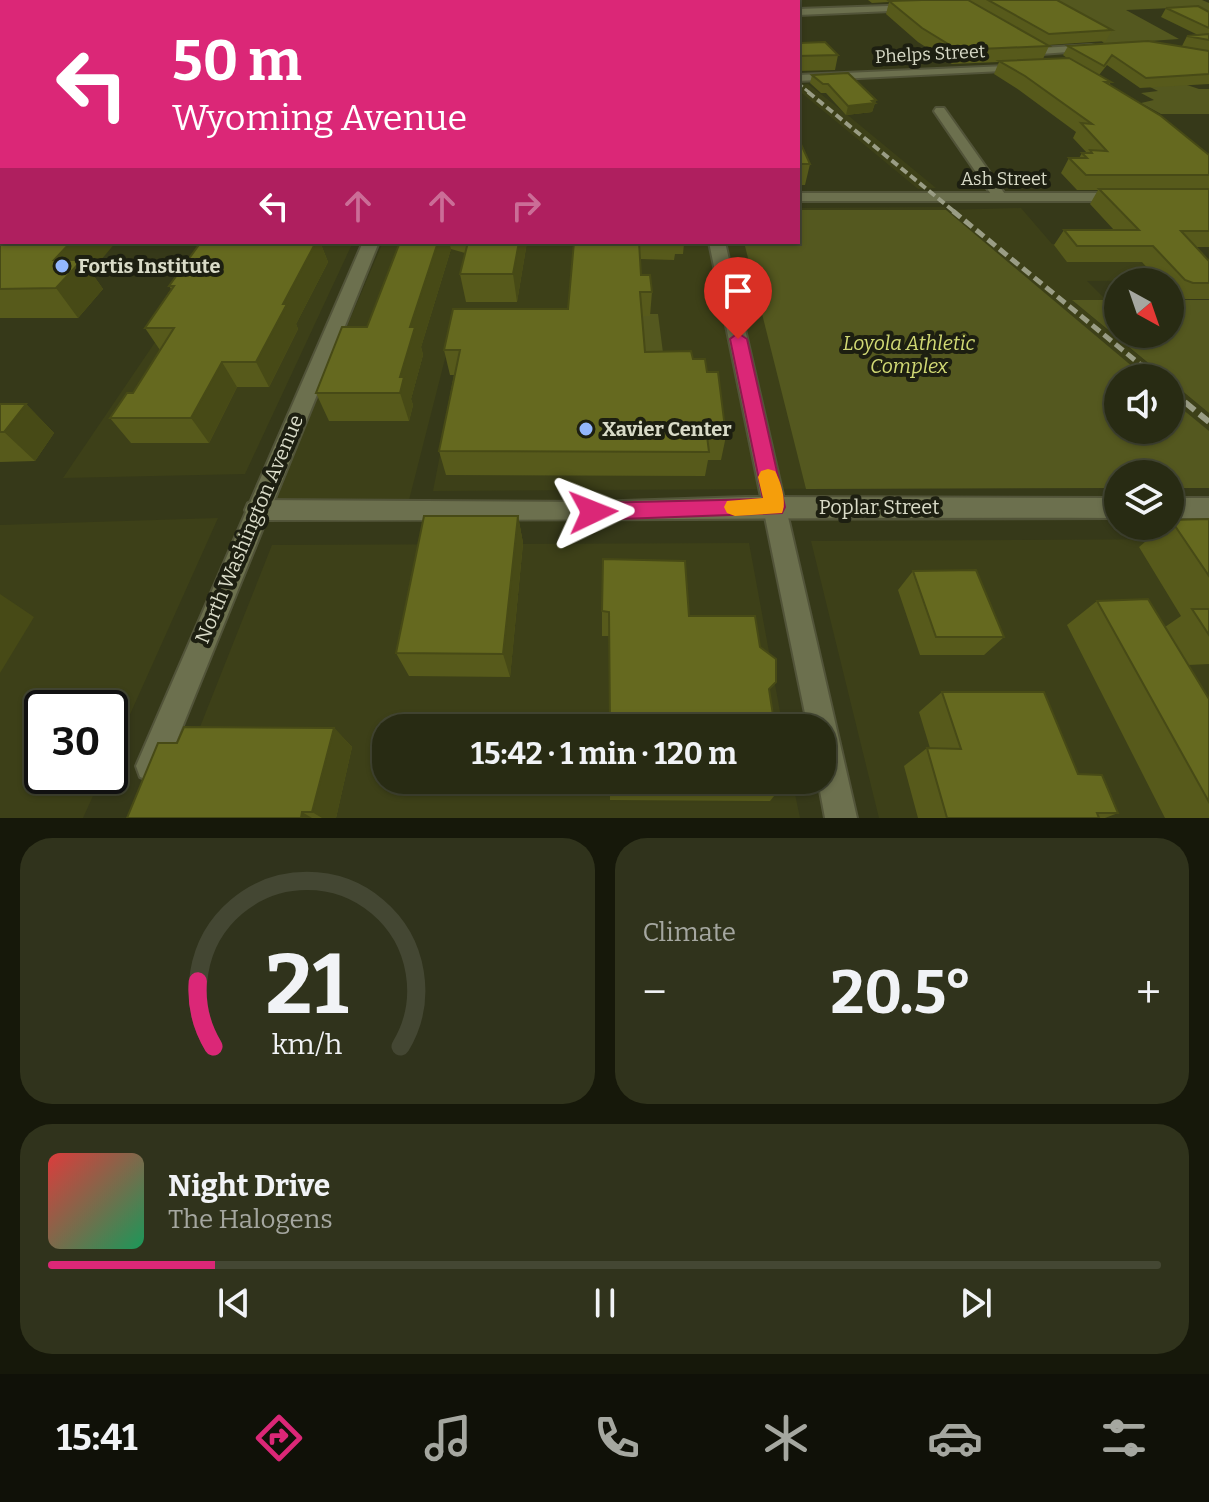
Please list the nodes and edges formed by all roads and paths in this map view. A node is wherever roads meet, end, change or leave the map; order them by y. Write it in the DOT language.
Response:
graph roads {
  1 [pos="920,6"];
  2 [pos="800,12"];
  3 [pos="1028,44"];
  4 [pos="1103,47"];
  5 [pos="1041,51"];
  6 [pos="1063,65"];
  7 [pos="1036,66"];
  8 [pos="800,78"];
  9 [pos="940,111"];
  10 [pos="800,197"];
  11 [pos="1000,197"];
  12 [pos="1131,197"];
  13 [pos="370,244"];
  14 [pos="717,244"];
  15 [pos="775,507"];
  16 [pos="1104,508"];
  17 [pos="1184,508"];
  18 [pos="1209,508"];
  19 [pos="256,510"];
  20 [pos="819,714"];
  21 [pos="141,790"];
  22 [pos="836,794"];
  23 [pos="841,818"];
  1 -- 2 [label="street"];
  3 -- 5 [label="street"];
  4 -- 5 [label="street"];
  5 -- 6 [label="street"];
  7 -- 8 [label="street, Phelps Street"];
  9 -- 11 [label="street"];
  10 -- 11 [label="street, Ash Street"];
  11 -- 12 [label="street, Ash Street"];
  13 -- 19 [label="street, North Washington Avenue"];
  14 -- 15 [label="street"];
  15 -- 16 [label="street, Poplar Street"];
  15 -- 19 [label="street, Poplar Street"];
  15 -- 20 [label="street"];
  17 -- 18 [label="street"];
  19 -- 21 [label="street, North Washington Avenue"];
  22 -- 23 [label="street"];
}
